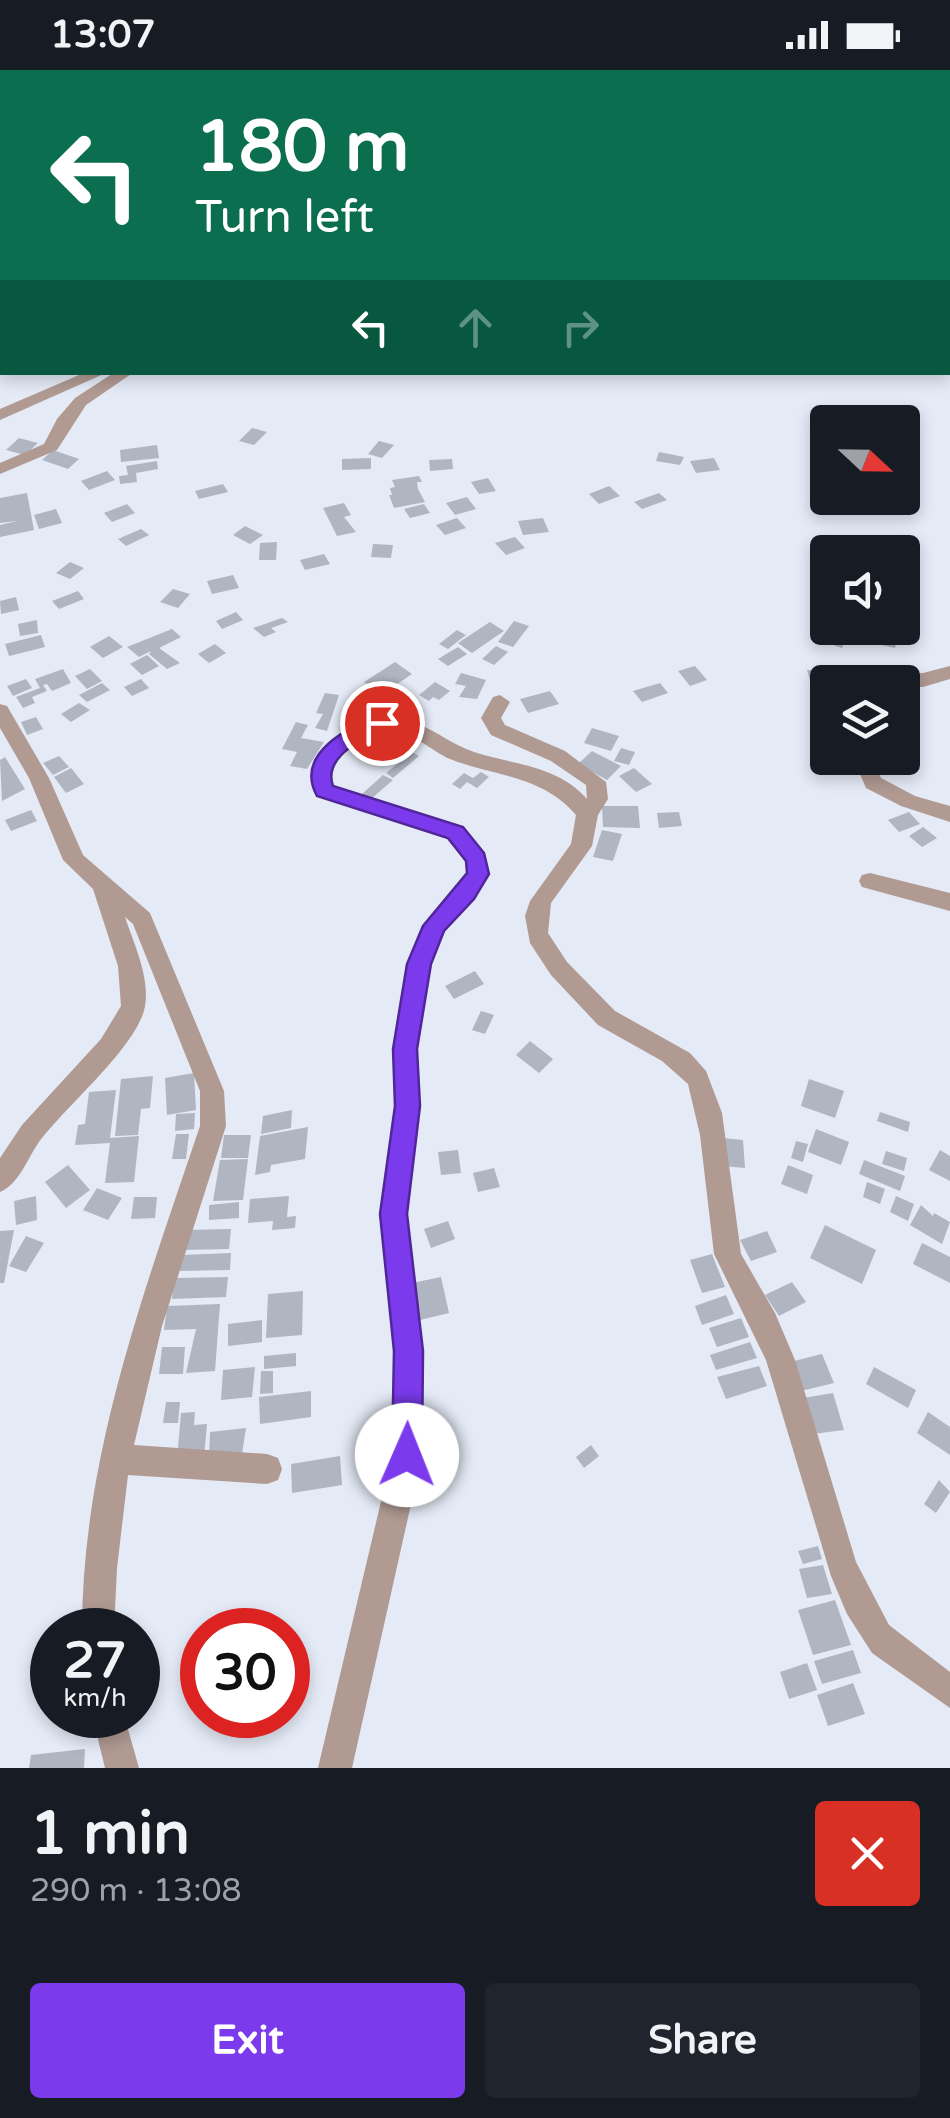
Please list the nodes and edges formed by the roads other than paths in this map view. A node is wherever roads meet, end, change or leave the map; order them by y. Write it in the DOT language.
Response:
graph roads {
  1 [pos="668,70"];
  2 [pos="689,70"];
  3 [pos="93,375"];
  4 [pos="122,375"];
  5 [pos="0,416"];
  6 [pos="0,469"];
  7 [pos="950,672"];
  8 [pos="920,680"];
  9 [pos="500,702"];
  10 [pos="0,711"];
  11 [pos="871,775"];
  12 [pos="587,813"];
  13 [pos="950,814"];
  14 [pos="870,880"];
  15 [pos="103,886"];
  16 [pos="950,902"];
  17 [pos="0,1180"];
  18 [pos="114,1459"];
  19 [pos="267,1468"];
  20 [pos="97,1608"];
  21 [pos="950,1692"];
  22 [pos="114,1738"];
  23 [pos="122,1768"];
  24 [pos="335,1768"];
  1 -- 2 [label="street"];
  3 -- 5 [label="street"];
  4 -- 6 [label="street"];
  7 -- 8 [label="street"];
  9 -- 12 [label="street"];
  10 -- 15 [label="street"];
  11 -- 13 [label="street"];
  12 -- 21 [label="street"];
  12 -- 24 [label="street"];
  14 -- 16 [label="street"];
  15 -- 17 [label="street"];
  15 -- 18 [label="street"];
  18 -- 19 [label="street"];
  18 -- 20 [label="street"];
  22 -- 23 [label="street"];
}
